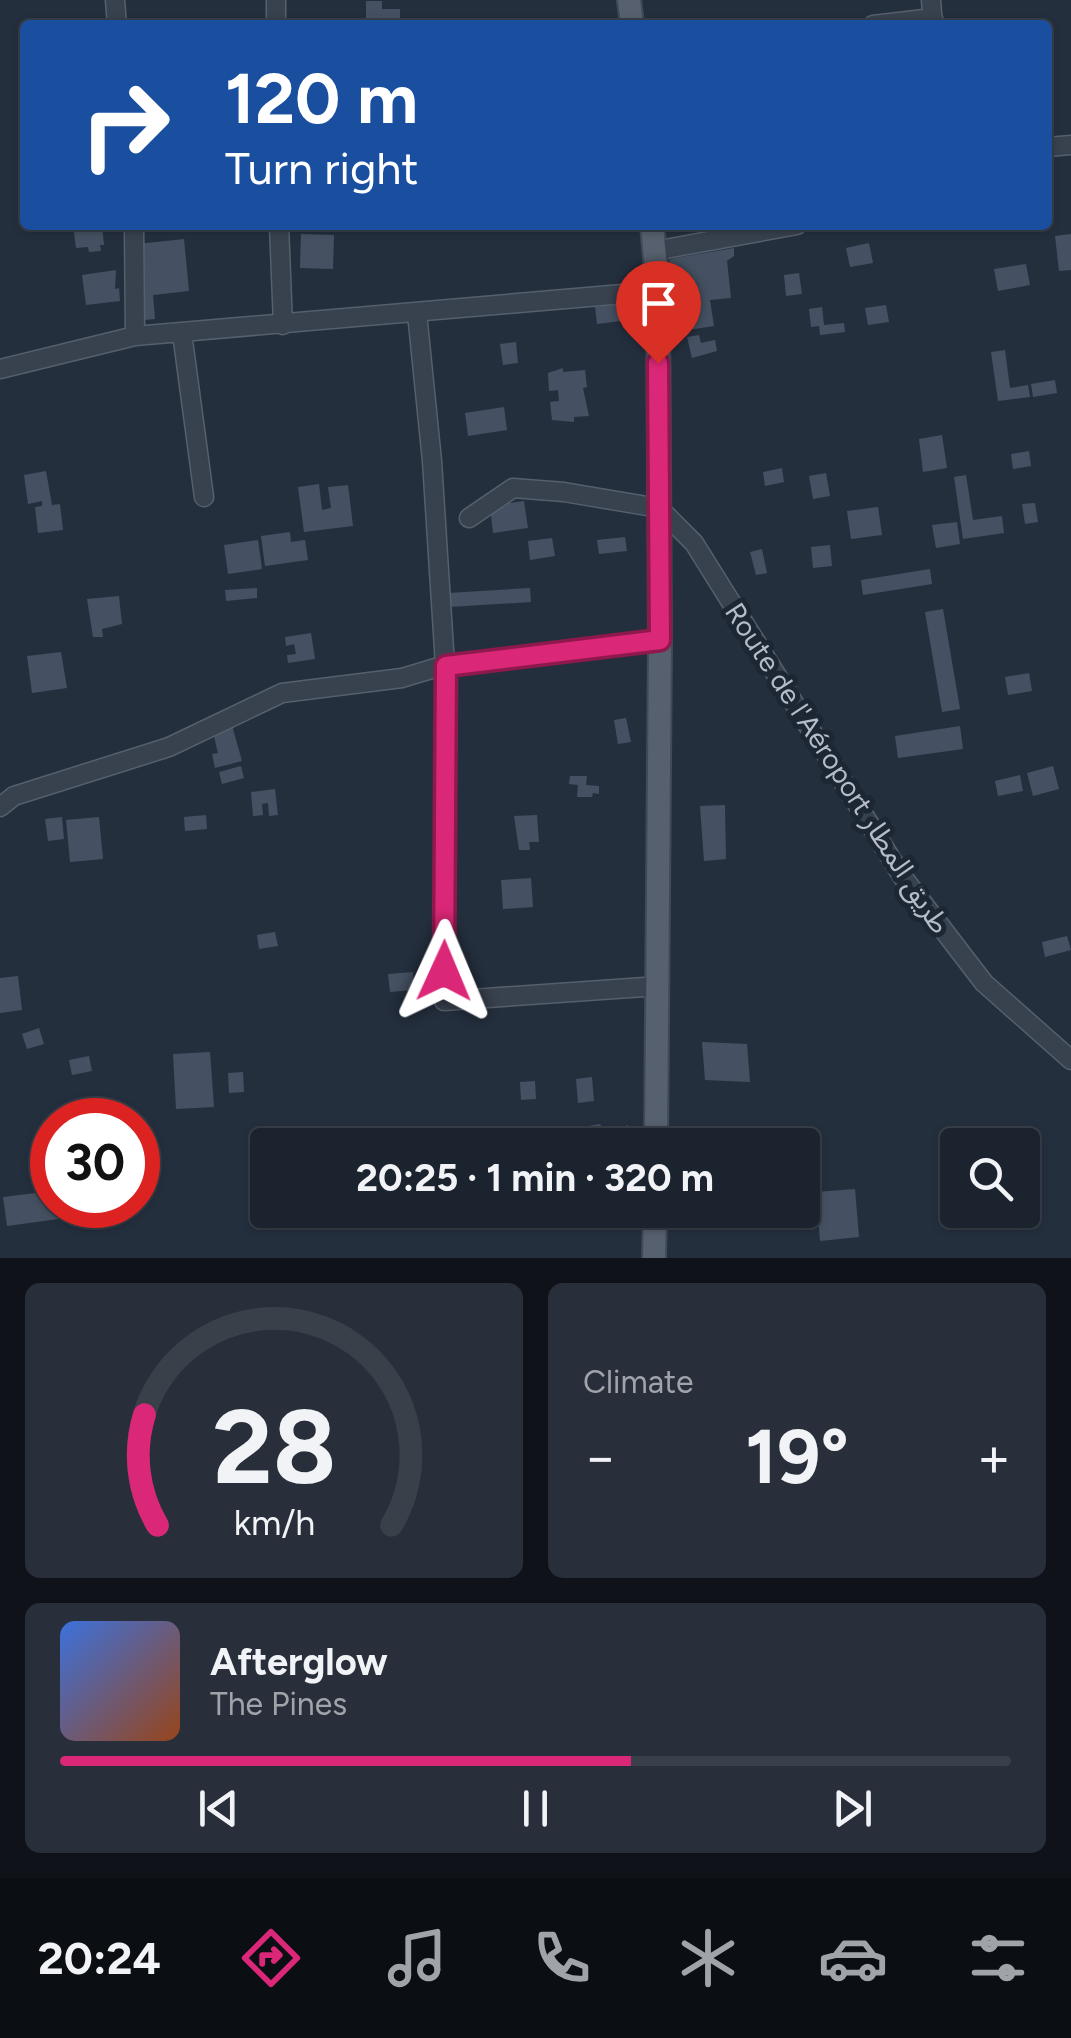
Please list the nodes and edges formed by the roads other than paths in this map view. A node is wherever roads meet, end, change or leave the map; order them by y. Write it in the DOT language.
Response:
graph roads {
  1 [pos="932,14"];
  2 [pos="900,20"];
  3 [pos="134,230"];
  4 [pos="279,230"];
  5 [pos="652,230"];
  6 [pos="770,230"];
  7 [pos="654,251"];
  8 [pos="658,291"];
  9 [pos="417,313"];
  10 [pos="283,325"];
  11 [pos="182,334"];
  12 [pos="135,336"];
  13 [pos="0,369"];
  14 [pos="204,497"];
  15 [pos="660,508"];
  16 [pos="470,518"];
  17 [pos="660,640"];
  18 [pos="446,666"];
  19 [pos="0,807"];
  20 [pos="659,986"];
  21 [pos="1071,1060"];
  22 [pos="656,1128"];
  23 [pos="655,1228"];
  24 [pos="654,1258"];
  1 -- 2 [label="street"];
  3 -- 12 [label="street"];
  4 -- 10 [label="street"];
  5 -- 7 [label="main road"];
  6 -- 7 [label="street"];
  7 -- 8 [label="main road"];
  8 -- 9 [label="street"];
  8 -- 15 [label="main road"];
  9 -- 10 [label="street"];
  9 -- 18 [label="street"];
  10 -- 11 [label="street"];
  11 -- 12 [label="street"];
  11 -- 14 [label="street"];
  12 -- 13 [label="street"];
  15 -- 16 [label="street"];
  15 -- 17 [label="main road"];
  15 -- 21 [label="street, Route de l'Aéroport طريق المطار"];
  17 -- 18 [label="street"];
  17 -- 20 [label="main road"];
  18 -- 19 [label="street"];
  18 -- 20 [label="street"];
  20 -- 22 [label="main road"];
  23 -- 24 [label="main road"];
}
